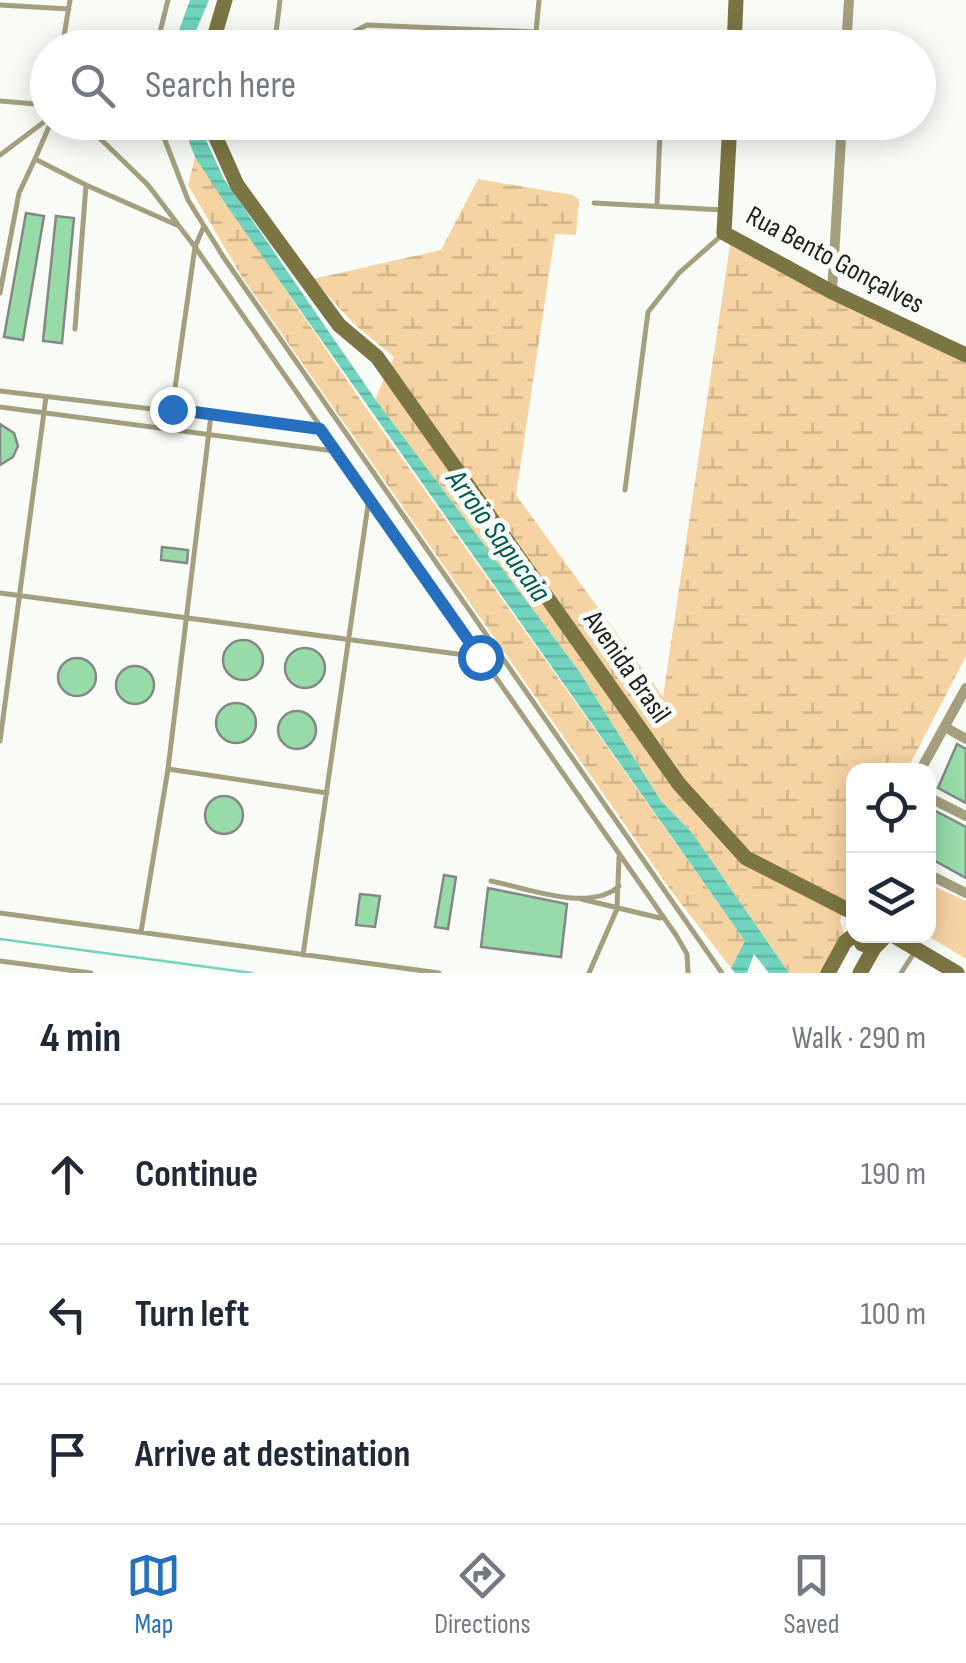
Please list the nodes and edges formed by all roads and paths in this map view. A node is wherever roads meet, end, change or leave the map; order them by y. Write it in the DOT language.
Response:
graph roads {
  1 [pos="70,0"];
  2 [pos="168,0"];
  3 [pos="224,0"];
  4 [pos="280,0"];
  5 [pos="539,0"];
  6 [pos="736,0"];
  7 [pos="849,0"];
  8 [pos="0,5"];
  9 [pos="69,8"];
  10 [pos="65,30"];
  11 [pos="160,30"];
  12 [pos="216,30"];
  13 [pos="276,30"];
  14 [pos="357,30"];
  15 [pos="488,30"];
  16 [pos="536,30"];
  17 [pos="735,30"];
  18 [pos="847,30"];
  19 [pos="0,100"];
  20 [pos="30,103"];
  21 [pos="30,134"];
  22 [pos="42,140"];
  23 [pos="102,140"];
  24 [pos="163,140"];
  25 [pos="217,140"];
  26 [pos="660,140"];
  27 [pos="729,140"];
  28 [pos="841,140"];
  29 [pos="0,154"];
  30 [pos="36,159"];
  31 [pos="86,185"];
  32 [pos="594,203"];
  33 [pos="656,206"];
  34 [pos="726,210"];
  35 [pos="178,226"];
  36 [pos="204,226"];
  37 [pos="724,234"];
  38 [pos="195,247"];
  39 [pos="832,292"];
  40 [pos="0,293"];
  41 [pos="75,329"];
  42 [pos="966,353"];
  43 [pos="0,391"];
  44 [pos="46,396"];
  45 [pos="0,408"];
  46 [pos="172,409"];
  47 [pos="44,414"];
  48 [pos="212,415"];
  49 [pos="320,429"];
  50 [pos="210,434"];
  51 [pos="336,451"];
  52 [pos="624,490"];
  53 [pos="370,498"];
  54 [pos="0,593"];
  55 [pos="21,595"];
  56 [pos="187,618"];
  57 [pos="347,639"];
  58 [pos="480,657"];
  59 [pos="966,688"];
  60 [pos="944,727"];
  61 [pos="966,739"];
  62 [pos="0,742"];
  63 [pos="924,763"];
  64 [pos="168,769"];
  65 [pos="327,793"];
  66 [pos="936,801"];
  67 [pos="966,816"];
  68 [pos="619,856"];
  69 [pos="936,878"];
  70 [pos="491,882"];
  71 [pos="618,886"];
  72 [pos="966,893"];
  73 [pos="578,898"];
  74 [pos="617,909"];
  75 [pos="846,910"];
  76 [pos="0,913"];
  77 [pos="660,918"];
  78 [pos="141,932"];
  79 [pos="850,943"];
  80 [pos="885,943"];
  81 [pos="893,943"];
  82 [pos="916,951"];
  83 [pos="303,955"];
  84 [pos="0,961"];
  85 [pos="722,972"];
  86 [pos="91,973"];
  87 [pos="439,973"];
  88 [pos="589,973"];
  89 [pos="688,973"];
  90 [pos="828,973"];
  91 [pos="860,973"];
  92 [pos="901,973"];
  93 [pos="956,973"];
  1 -- 9 [label="lane"];
  2 -- 11 [label="lane"];
  3 -- 12 [label="main road"];
  4 -- 13 [label="lane"];
  5 -- 16 [label="lane"];
  6 -- 17 [label="main road"];
  7 -- 18 [label="street"];
  8 -- 9 [label="lane"];
  9 -- 10 [label="lane"];
  14 -- 15 [label="lane"];
  19 -- 20 [label="lane"];
  21 -- 29 [label="lane"];
  22 -- 30 [label="lane"];
  23 -- 35 [label="lane"];
  24 -- 36 [label="lane"];
  25 -- 75 [label="main road, Avenida Brasil"];
  26 -- 33 [label="lane"];
  27 -- 34 [label="main road, Rua Bento Gonçalves"];
  28 -- 39 [label="street"];
  30 -- 31 [label="lane"];
  30 -- 40 [label="lane"];
  31 -- 35 [label="lane"];
  31 -- 41 [label="lane"];
  32 -- 33 [label="lane"];
  33 -- 34 [label="lane"];
  34 -- 37 [label="main road, Rua Bento Gonçalves"];
  35 -- 38 [label="lane"];
  36 -- 38 [label="lane"];
  36 -- 85 [label="lane"];
  37 -- 39 [label="main road, Rua Bento Gonçalves"];
  37 -- 52 [label="lane"];
  38 -- 46 [label="lane"];
  38 -- 49 [label="lane"];
  39 -- 42 [label="main road, Rua Bento Gonçalves"];
  43 -- 44 [label="lane"];
  44 -- 46 [label="lane"];
  44 -- 47 [label="lane"];
  45 -- 47 [label="lane"];
  46 -- 48 [label="lane"];
  47 -- 50 [label="lane"];
  47 -- 55 [label="lane"];
  48 -- 49 [label="lane"];
  48 -- 50 [label="lane"];
  49 -- 51 [label="lane"];
  50 -- 51 [label="lane"];
  50 -- 56 [label="lane"];
  51 -- 53 [label="lane"];
  53 -- 57 [label="lane"];
  53 -- 58 [label="lane"];
  54 -- 55 [label="lane"];
  55 -- 56 [label="lane"];
  55 -- 62 [label="lane"];
  56 -- 57 [label="lane"];
  56 -- 64 [label="lane"];
  57 -- 58 [label="lane"];
  57 -- 65 [label="lane"];
  58 -- 68 [label="lane"];
  59 -- 60 [label="street"];
  60 -- 61 [label="street"];
  60 -- 63 [label="street"];
  64 -- 65 [label="lane"];
  64 -- 78 [label="lane"];
  65 -- 83 [label="lane"];
  66 -- 67 [label="street"];
  68 -- 71 [label="lane"];
  68 -- 77 [label="lane"];
  69 -- 72 [label="street"];
  70 -- 73 [label="lane"];
  71 -- 73 [label="lane"];
  71 -- 74 [label="lane"];
  73 -- 74 [label="lane"];
  74 -- 77 [label="lane"];
  74 -- 88 [label="lane"];
  76 -- 78 [label="lane"];
  77 -- 89 [label="lane"];
  78 -- 83 [label="lane"];
  79 -- 90 [label="main road"];
  80 -- 91 [label="main road"];
  81 -- 82 [label="main road"];
  82 -- 92 [label="lane"];
  82 -- 93 [label="main road"];
  83 -- 87 [label="lane"];
  84 -- 86 [label="lane"];
}
